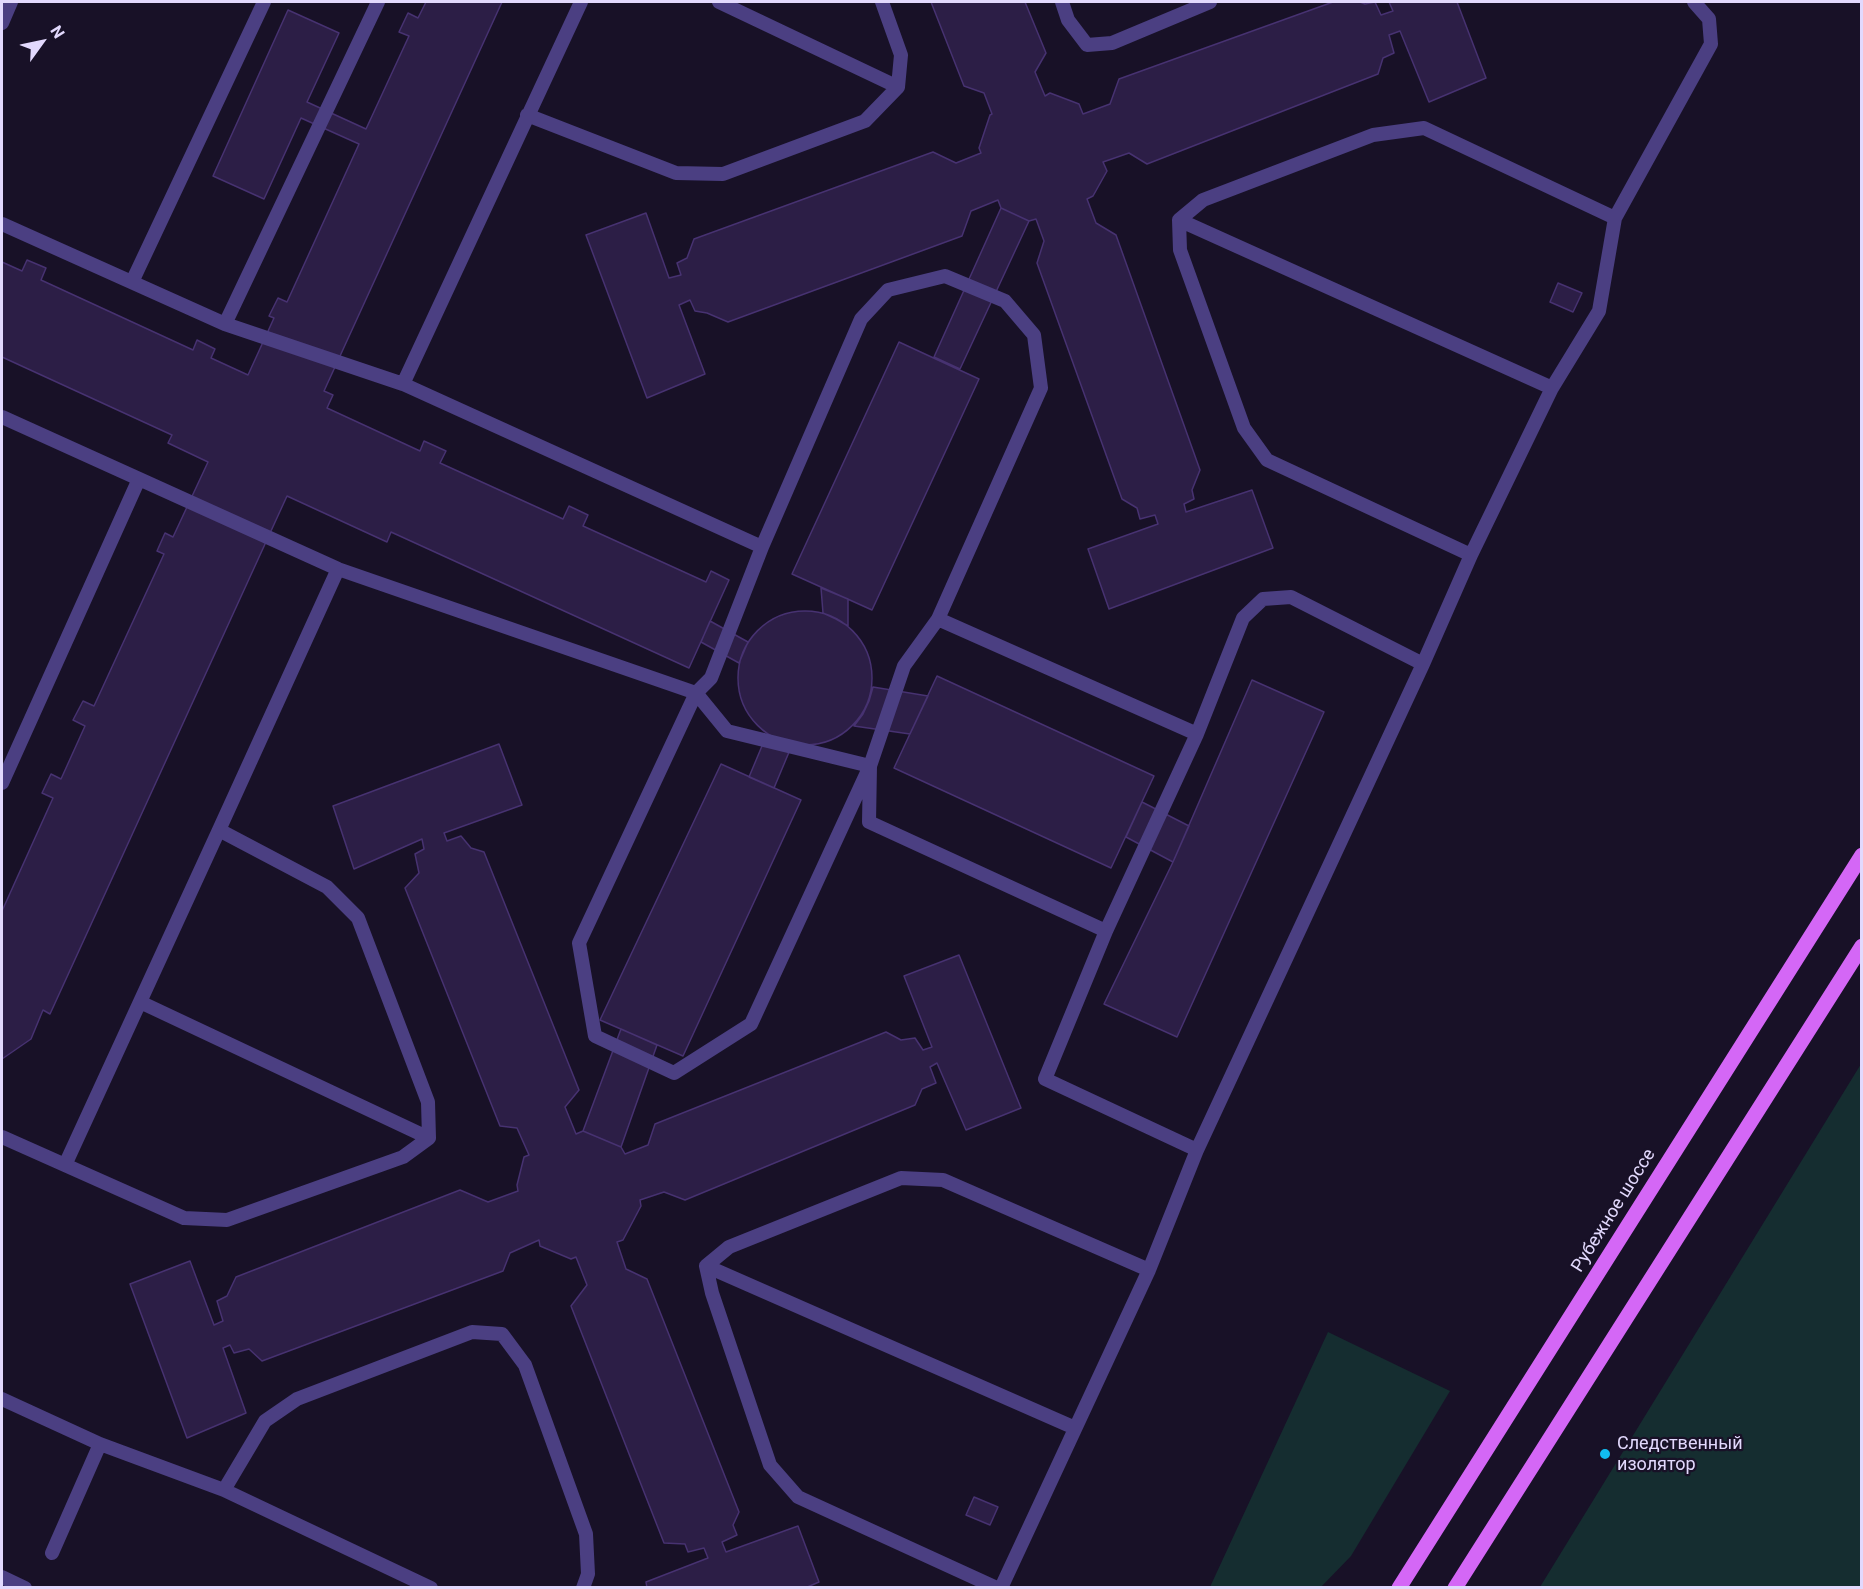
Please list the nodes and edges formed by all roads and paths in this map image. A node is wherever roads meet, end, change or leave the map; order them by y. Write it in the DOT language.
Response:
graph roads {
  1 [pos="11,2"];
  2 [pos="264,2"];
  3 [pos="378,2"];
  4 [pos="581,2"];
  5 [pos="719,2"];
  6 [pos="882,2"];
  7 [pos="1062,2"];
  8 [pos="1210,2"];
  9 [pos="1694,2"];
  10 [pos="2,23"];
  11 [pos="898,87"];
  12 [pos="527,115"];
  13 [pos="1615,218"];
  14 [pos="1179,220"];
  15 [pos="2,224"];
  16 [pos="132,282"];
  17 [pos="225,324"];
  18 [pos="403,384"];
  19 [pos="1552,388"];
  20 [pos="2,417"];
  21 [pos="139,479"];
  22 [pos="762,548"];
  23 [pos="1471,555"];
  24 [pos="338,569"];
  25 [pos="938,619"];
  26 [pos="1424,664"];
  27 [pos="696,693"];
  28 [pos="1197,734"];
  29 [pos="870,766"];
  30 [pos="2,783"];
  31 [pos="219,830"];
  32 [pos="1862,855"];
  33 [pos="1106,931"];
  34 [pos="1862,946"];
  35 [pos="140,1002"];
  36 [pos="2,1137"];
  37 [pos="429,1138"];
  38 [pos="1197,1150"];
  39 [pos="66,1165"];
  40 [pos="706,1266"];
  41 [pos="1149,1270"];
  42 [pos="2,1399"];
  43 [pos="1075,1428"];
  44 [pos="100,1444"];
  45 [pos="224,1490"];
  46 [pos="52,1553"];
  47 [pos="2,1577"];
  48 [pos="25,1587"];
  49 [pos="431,1587"];
  50 [pos="583,1587"];
  51 [pos="999,1587"];
  52 [pos="1399,1587"];
  53 [pos="1455,1587"];
  1 -- 10 [label="lane"];
  2 -- 16 [label="lane"];
  3 -- 17 [label="lane"];
  4 -- 12 [label="lane"];
  5 -- 11 [label="lane"];
  6 -- 11 [label="lane"];
  7 -- 8 [label="lane"];
  9 -- 13 [label="lane"];
  11 -- 12 [label="lane"];
  12 -- 18 [label="lane"];
  13 -- 14 [label="lane"];
  13 -- 19 [label="lane"];
  14 -- 19 [label="lane"];
  14 -- 23 [label="lane"];
  15 -- 16 [label="lane"];
  16 -- 17 [label="lane"];
  17 -- 18 [label="lane"];
  18 -- 22 [label="lane"];
  19 -- 23 [label="lane"];
  20 -- 21 [label="lane"];
  21 -- 24 [label="lane"];
  21 -- 30 [label="lane"];
  22 -- 25 [label="lane"];
  22 -- 27 [label="lane"];
  23 -- 26 [label="lane"];
  24 -- 27 [label="lane"];
  24 -- 31 [label="lane"];
  25 -- 28 [label="lane"];
  25 -- 29 [label="lane"];
  26 -- 28 [label="lane"];
  26 -- 38 [label="lane"];
  27 -- 29 [label="lane"];
  27 -- 29 [label="lane"];
  28 -- 33 [label="lane"];
  29 -- 33 [label="lane"];
  31 -- 35 [label="lane"];
  31 -- 37 [label="lane"];
  32 -- 52 [label="main road, Рубежное шоссе"];
  33 -- 38 [label="lane"];
  34 -- 53 [label="main road"];
  35 -- 37 [label="lane"];
  35 -- 39 [label="lane"];
  36 -- 39 [label="lane"];
  37 -- 39 [label="lane"];
  38 -- 41 [label="lane"];
  40 -- 41 [label="lane"];
  40 -- 43 [label="lane"];
  40 -- 51 [label="lane"];
  41 -- 43 [label="lane"];
  42 -- 44 [label="lane"];
  43 -- 51 [label="lane"];
  44 -- 45 [label="lane"];
  44 -- 46 [label="lane"];
  45 -- 49 [label="lane"];
  45 -- 50 [label="lane"];
  47 -- 48 [label="lane"];
}
